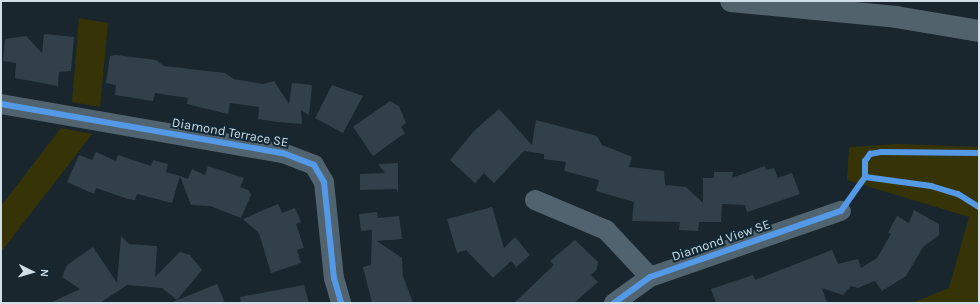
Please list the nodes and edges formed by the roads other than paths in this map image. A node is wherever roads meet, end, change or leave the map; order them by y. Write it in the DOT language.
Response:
graph roads {
  1 [pos="731,1"];
  2 [pos="979,31"];
  3 [pos="1,104"];
  4 [pos="536,200"];
  5 [pos="841,211"];
  6 [pos="650,277"];
  7 [pos="341,303"];
  8 [pos="614,303"];
  1 -- 2 [label="highway"];
  3 -- 7 [label="street, Diamond Terrace SE"];
  4 -- 6 [label="street"];
  5 -- 6 [label="street, Diamond View SE"];
  6 -- 8 [label="street, Diamond View SE"];
}
